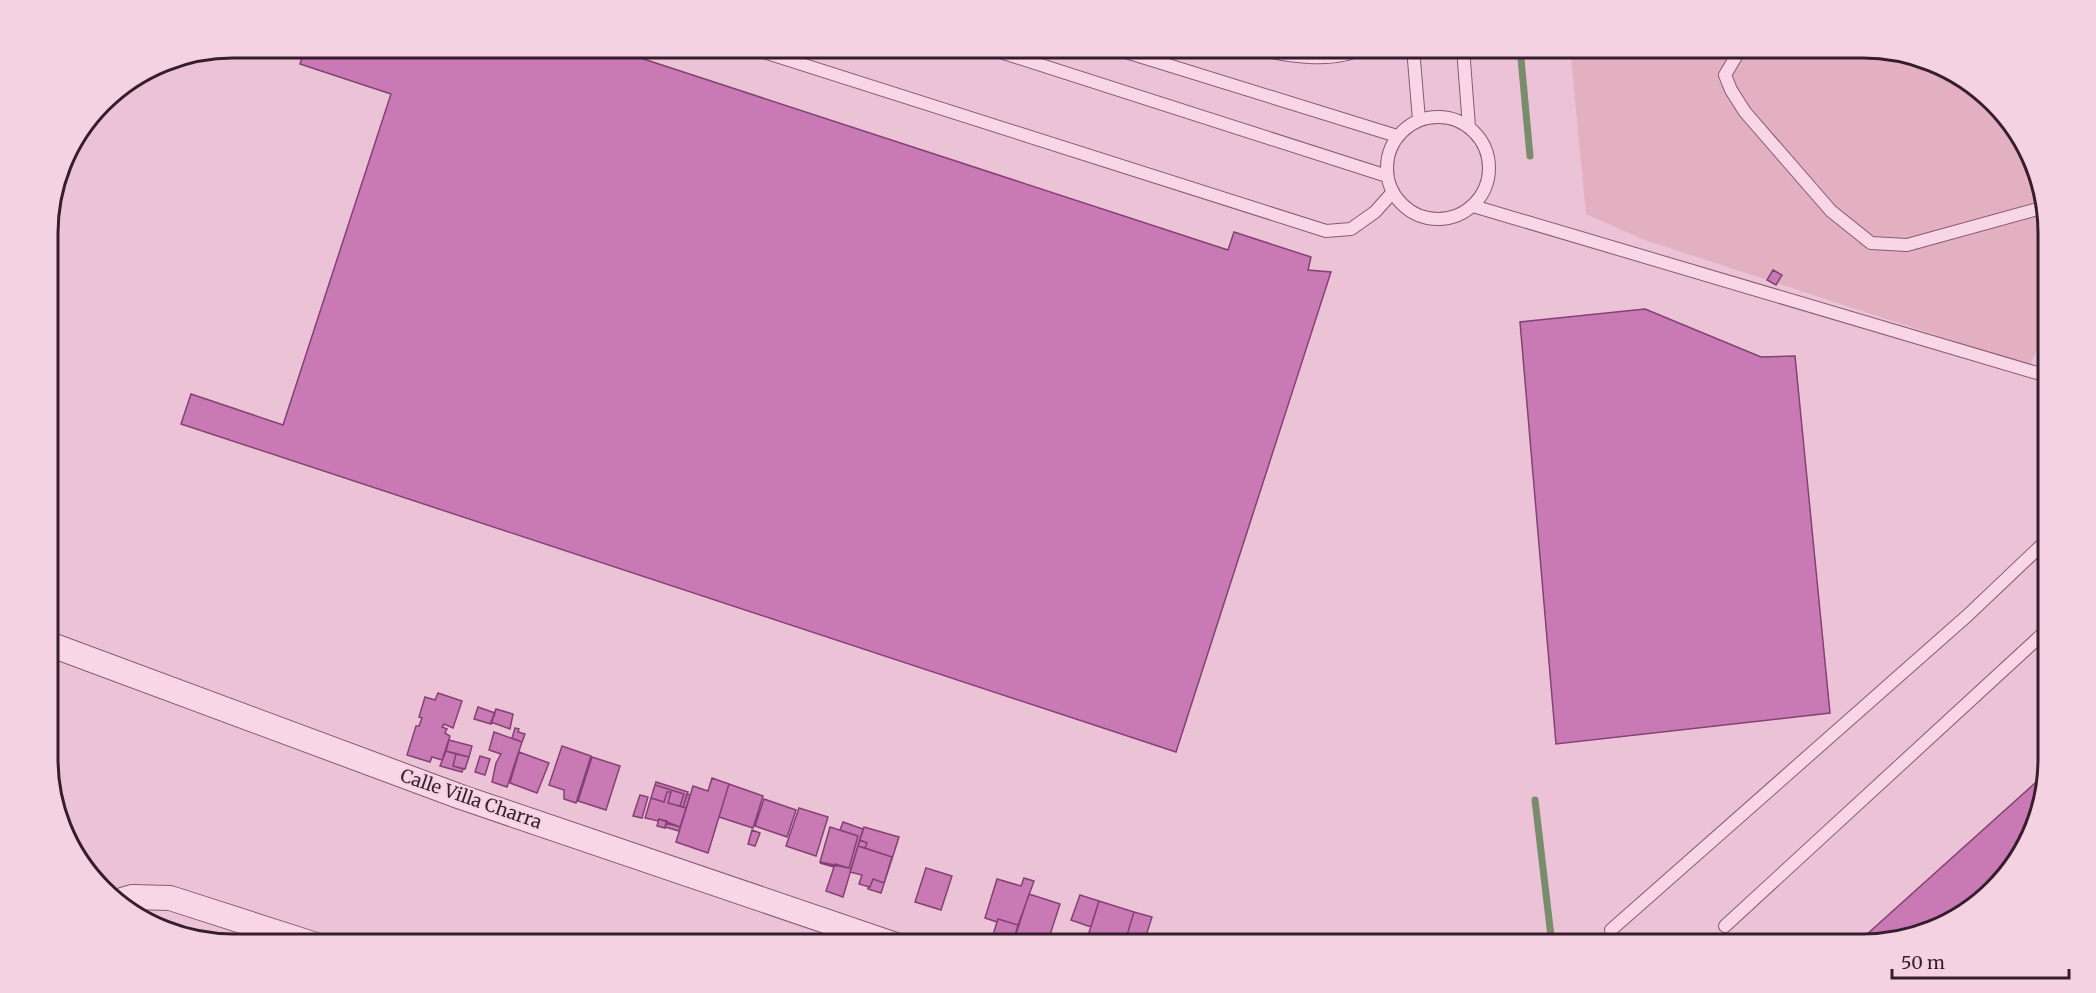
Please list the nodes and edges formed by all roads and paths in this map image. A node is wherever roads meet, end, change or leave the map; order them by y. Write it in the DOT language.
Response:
graph roads {
  1 [pos="782,58"];
  2 [pos="1019,58"];
  3 [pos="1148,58"];
  4 [pos="1414,58"];
  5 [pos="1464,58"];
  6 [pos="1735,58"];
  7 [pos="1419,120"];
  8 [pos="1468,127"];
  9 [pos="1397,136"];
  10 [pos="1387,176"];
  11 [pos="1392,193"];
  12 [pos="1473,206"];
  13 [pos="2036,210"];
  14 [pos="2038,373"];
  15 [pos="2038,548"];
  16 [pos="2038,638"];
  17 [pos="58,647"];
  18 [pos="128,898"];
  19 [pos="1725,926"];
  20 [pos="1611,930"];
  21 [pos="282,934"];
  22 [pos="864,934"];
  1 -- 11 [label="lane"];
  2 -- 10 [label="lane"];
  3 -- 9 [label="lane"];
  4 -- 7 [label="lane"];
  5 -- 8 [label="lane"];
  6 -- 13 [label="lane"];
  7 -- 8 [label="lane"];
  7 -- 9 [label="lane"];
  8 -- 12 [label="lane"];
  9 -- 10 [label="lane"];
  10 -- 11 [label="lane"];
  11 -- 12 [label="lane"];
  12 -- 14 [label="lane"];
  15 -- 20 [label="lane"];
  16 -- 19 [label="lane"];
  17 -- 22 [label="street, Calle Villa Charra"];
  18 -- 21 [label="street"];
}
